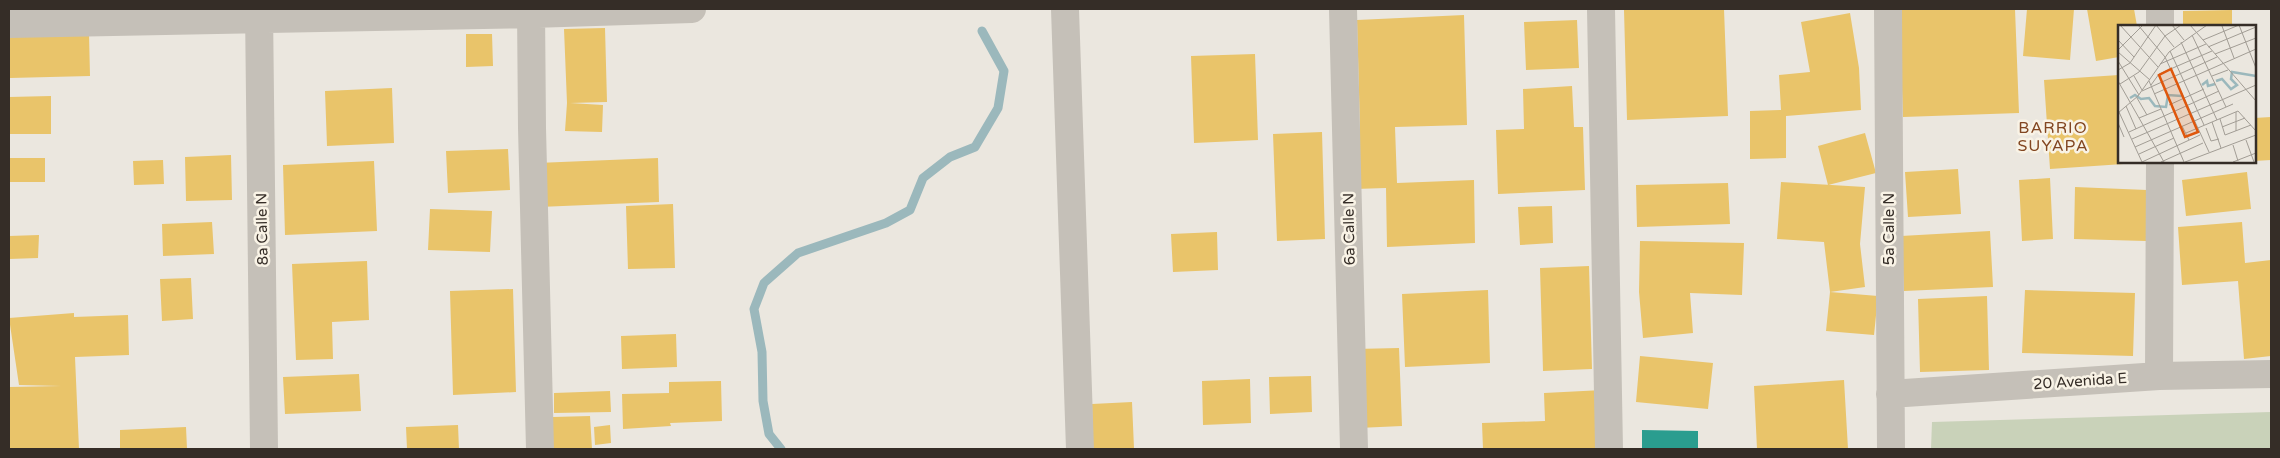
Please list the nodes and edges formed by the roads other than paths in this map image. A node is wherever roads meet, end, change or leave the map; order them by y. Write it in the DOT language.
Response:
graph roads {
  1 [pos="692,9"];
  2 [pos="1065,9"];
  3 [pos="1343,9"];
  4 [pos="1601,9"];
  5 [pos="1888,9"];
  6 [pos="2160,9"];
  7 [pos="531,12"];
  8 [pos="259,14"];
  9 [pos="9,24"];
  10 [pos="2160,25"];
  11 [pos="2160,162"];
  12 [pos="2271,374"];
  13 [pos="2159,376"];
  14 [pos="1890,394"];
  15 [pos="264,449"];
  16 [pos="540,449"];
  17 [pos="1080,449"];
  18 [pos="1354,449"];
  19 [pos="1609,449"];
  20 [pos="1891,449"];
  1 -- 7 [label="street"];
  2 -- 17 [label="street"];
  3 -- 18 [label="street, 6a Calle N"];
  4 -- 19 [label="street"];
  5 -- 14 [label="street, 5a Calle N"];
  6 -- 10 [label="street"];
  7 -- 8 [label="street"];
  7 -- 16 [label="street"];
  8 -- 9 [label="street"];
  8 -- 15 [label="street, 8a Calle N"];
  11 -- 13 [label="street"];
  12 -- 13 [label="street, 20 Avenida E"];
  13 -- 14 [label="street, 20 Avenida E"];
  14 -- 20 [label="street, 5a Calle N"];
}
